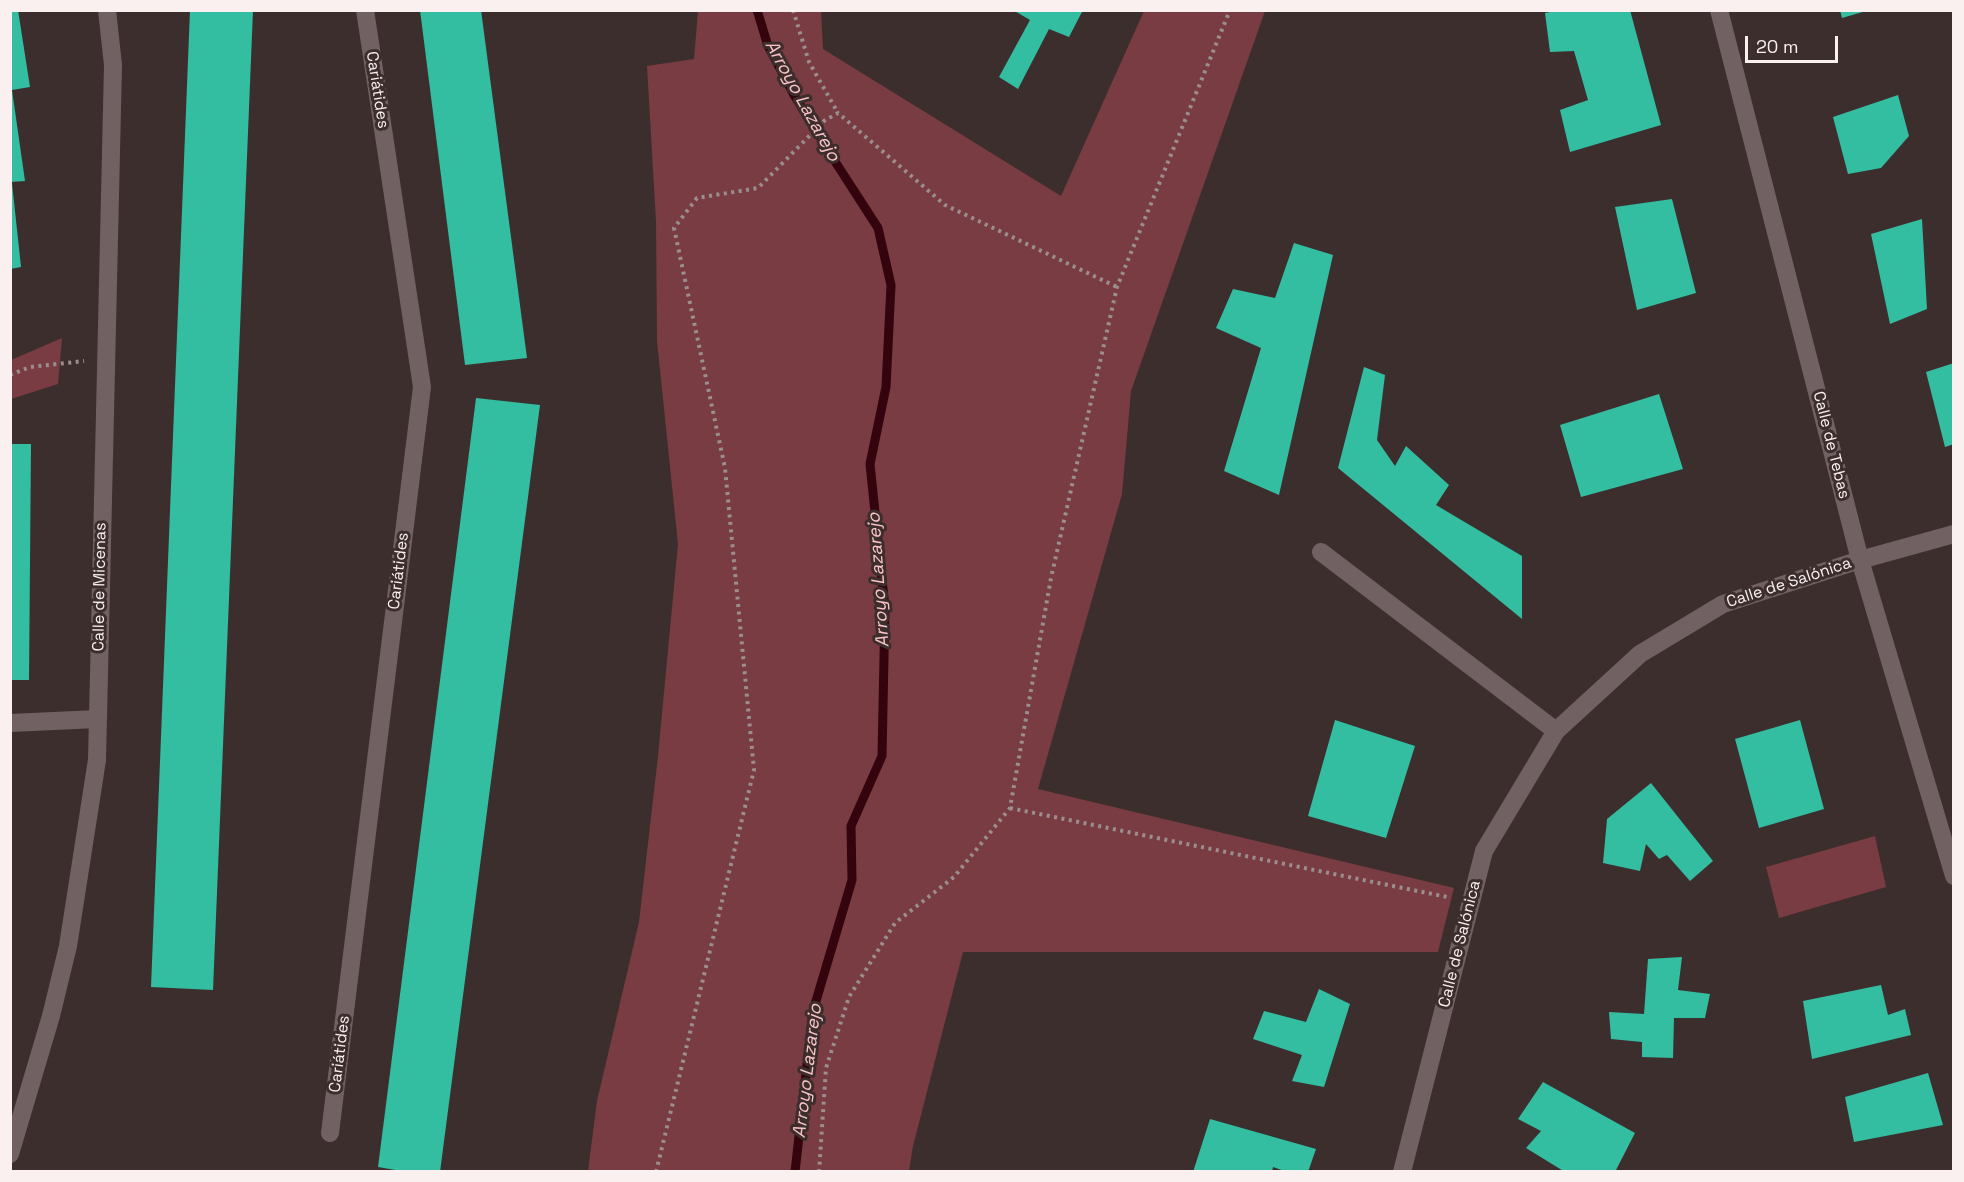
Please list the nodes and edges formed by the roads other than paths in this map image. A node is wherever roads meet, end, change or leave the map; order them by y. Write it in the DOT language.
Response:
graph roads {
  1 [pos="107,10"];
  2 [pos="365,10"];
  3 [pos="1719,10"];
  4 [pos="1953,534"];
  5 [pos="1321,552"];
  6 [pos="1860,560"];
  7 [pos="97,719"];
  8 [pos="10,723"];
  9 [pos="1556,731"];
  10 [pos="1953,876"];
  11 [pos="330,1133"];
  12 [pos="10,1154"];
  13 [pos="1402,1172"];
  1 -- 7 [label="street, Calle de Micenas"];
  2 -- 11 [label="street, Cariátides"];
  3 -- 6 [label="street, Calle de Tebas"];
  4 -- 6 [label="street, Calle de Salónica"];
  5 -- 9 [label="street"];
  6 -- 9 [label="street, Calle de Salónica"];
  6 -- 10 [label="street, Calle de Tebas"];
  7 -- 8 [label="street"];
  7 -- 12 [label="street, Calle de Micenas"];
  9 -- 13 [label="street, Calle de Salónica"];
}
